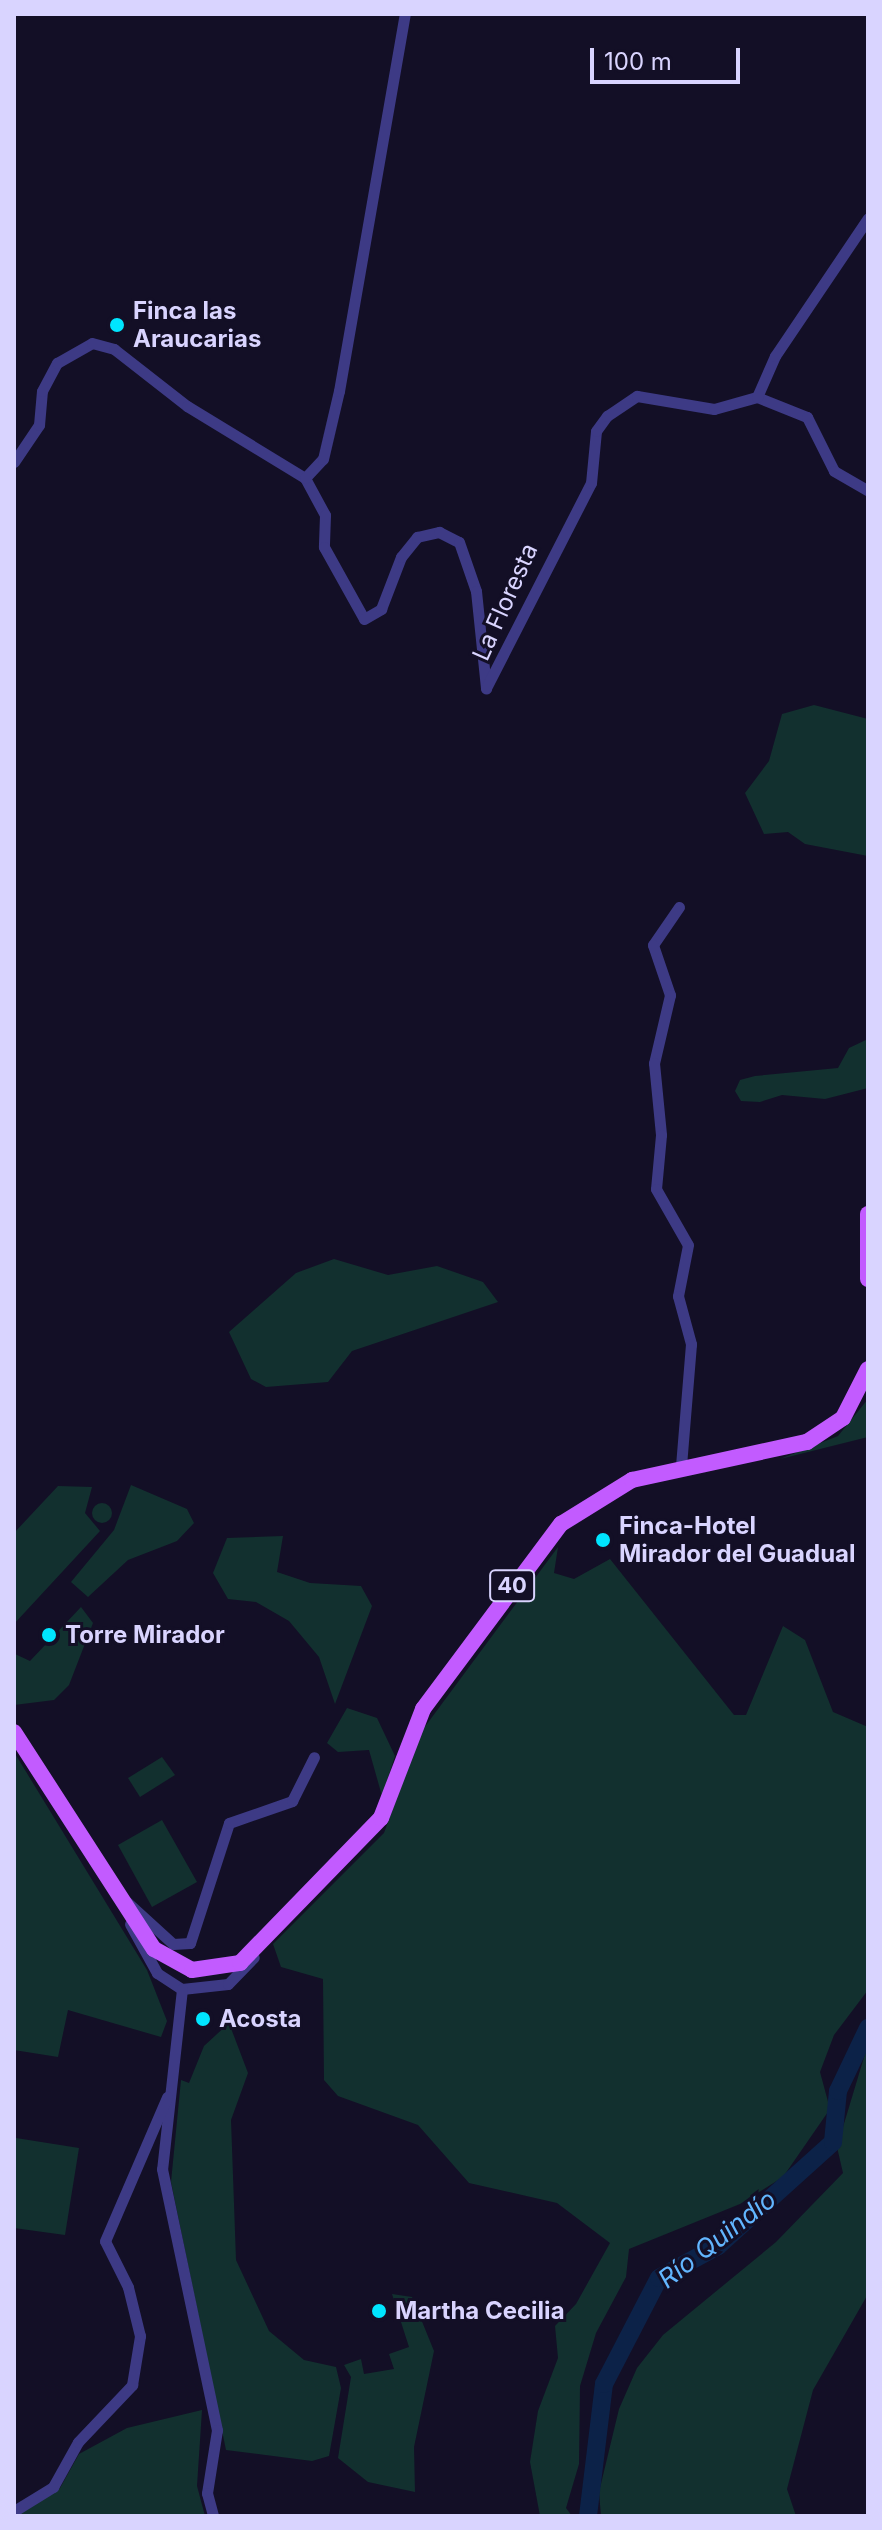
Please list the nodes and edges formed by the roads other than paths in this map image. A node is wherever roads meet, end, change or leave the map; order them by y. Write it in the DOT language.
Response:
graph roads {
  1 [pos="405,14"];
  2 [pos="868,218"];
  3 [pos="757,397"];
  4 [pos="14,462"];
  5 [pos="305,478"];
  6 [pos="868,491"];
  7 [pos="679,907"];
  8 [pos="868,1214"];
  9 [pos="868,1279"];
  10 [pos="868,1369"];
  11 [pos="681,1466"];
  12 [pos="14,1732"];
  13 [pos="314,1757"];
  14 [pos="80,1832"];
  15 [pos="121,1899"];
  16 [pos="265,1941"];
  17 [pos="182,1989"];
  18 [pos="169,2093"];
  19 [pos="14,2511"];
  20 [pos="213,2516"];
  1 -- 5 [label="street"];
  2 -- 3 [label="street"];
  3 -- 5 [label="street, La Floresta"];
  3 -- 6 [label="street"];
  4 -- 5 [label="street"];
  7 -- 11 [label="street"];
  8 -- 9 [label="main road"];
  10 -- 11 [label="main road, 40"];
  11 -- 16 [label="main road, 40"];
  12 -- 14 [label="main road, 40"];
  13 -- 15 [label="street"];
  14 -- 15 [label="main road, 40"];
  14 -- 17 [label="street"];
  15 -- 16 [label="main road, 40"];
  16 -- 17 [label="street"];
  17 -- 18 [label="street"];
  18 -- 19 [label="street"];
  18 -- 20 [label="street"];
}
